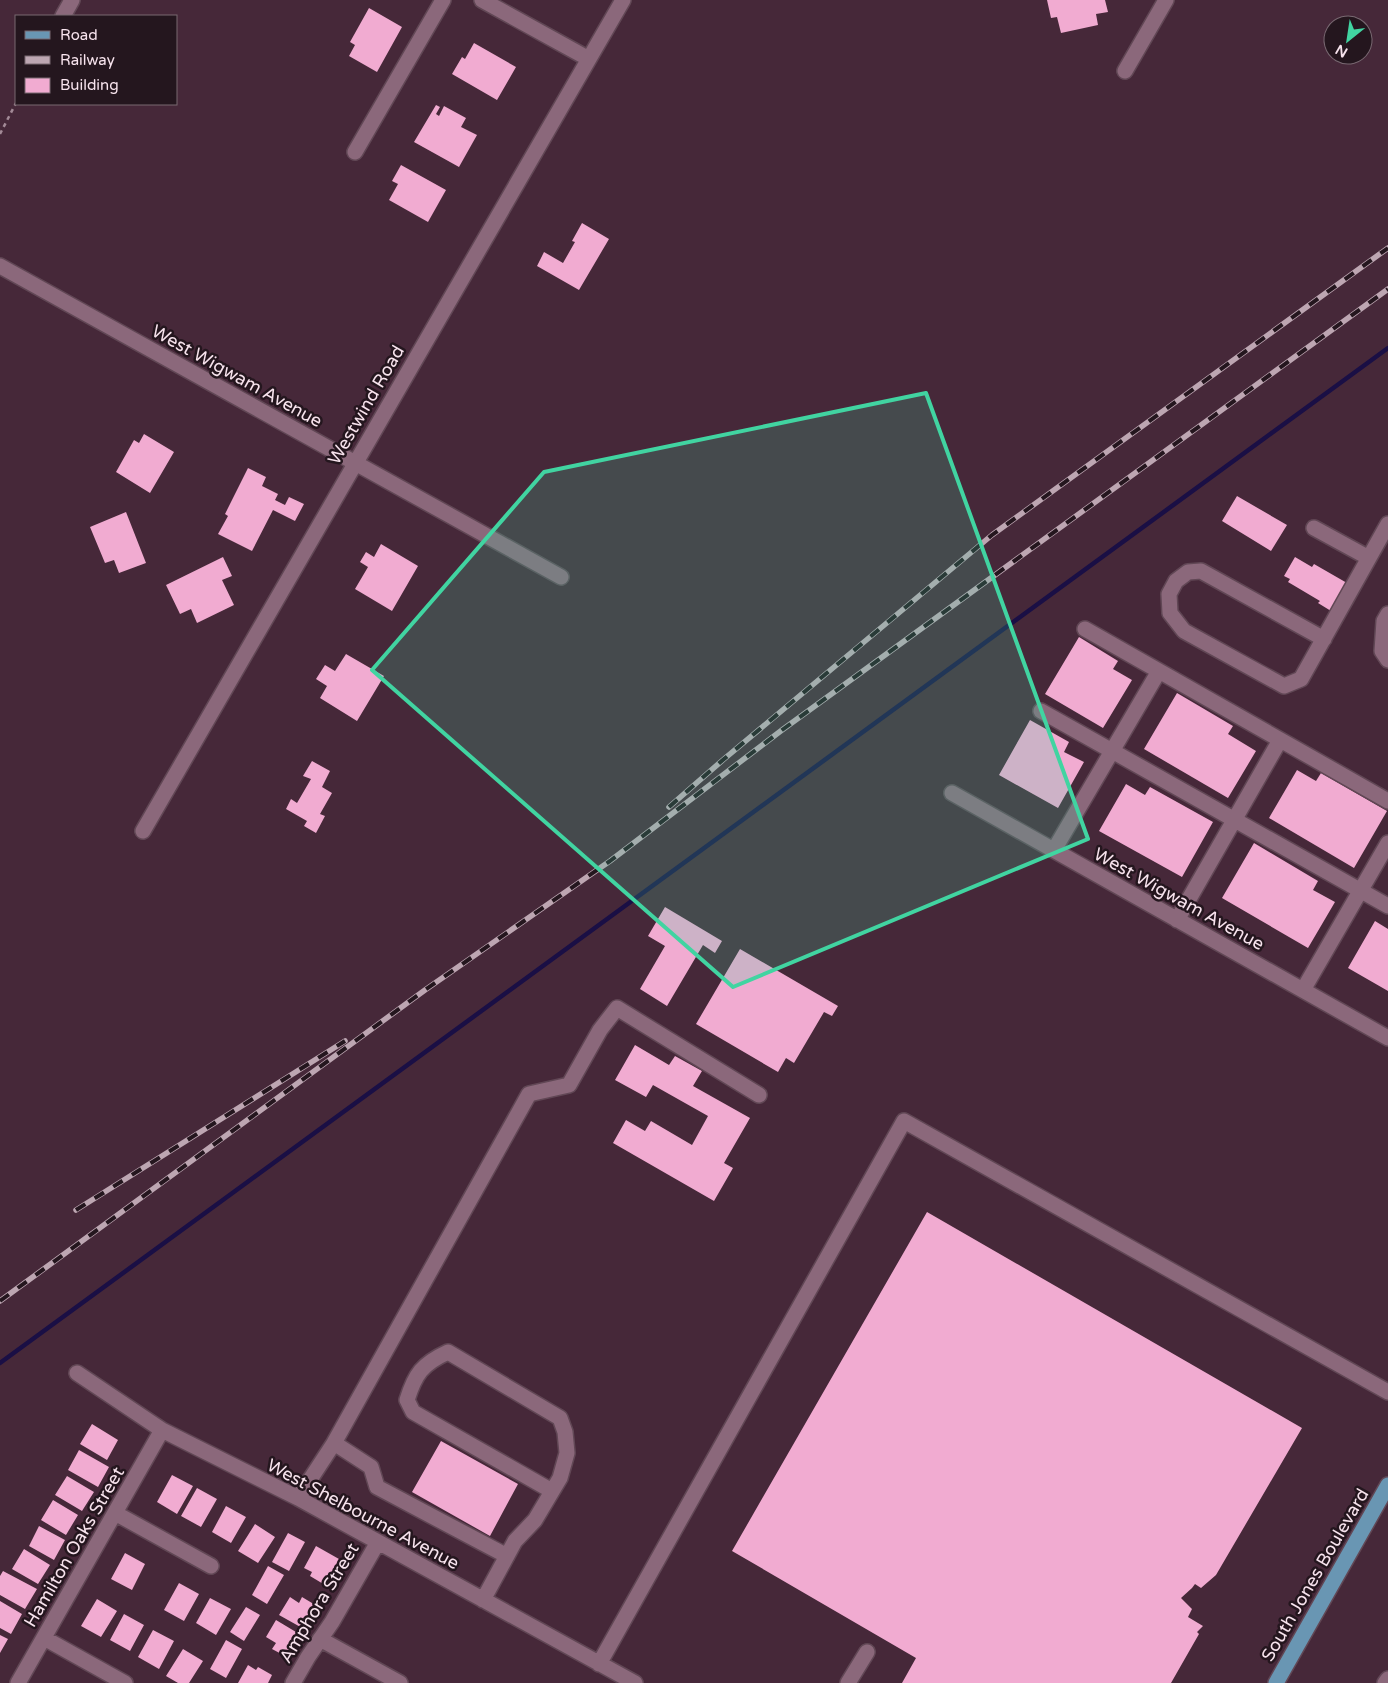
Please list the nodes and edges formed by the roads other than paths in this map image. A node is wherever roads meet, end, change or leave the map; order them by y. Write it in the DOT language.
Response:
graph roads {
  1 [pos="72,0"];
  2 [pos="443,0"];
  3 [pos="482,0"];
  4 [pos="623,0"];
  5 [pos="1166,0"];
  6 [pos="63,15"];
  7 [pos="589,58"];
  8 [pos="1125,71"];
  9 [pos="355,152"];
  10 [pos="0,266"];
  11 [pos="355,463"];
  12 [pos="1388,524"];
  13 [pos="1314,528"];
  14 [pos="1369,558"];
  15 [pos="561,577"];
  16 [pos="1388,614"];
  17 [pos="1085,629"];
  18 [pos="1324,639"];
  19 [pos="1388,660"];
  20 [pos="1159,671"];
  21 [pos="1041,711"];
  22 [pos="1280,740"];
  23 [pos="1112,752"];
  24 [pos="952,793"];
  25 [pos="1388,801"];
  26 [pos="1234,819"];
  27 [pos="144,831"];
  28 [pos="1388,843"];
  29 [pos="1054,850"];
  30 [pos="1360,890"];
  31 [pos="1388,906"];
  32 [pos="1177,920"];
  33 [pos="1303,990"];
  34 [pos="1388,1038"];
  35 [pos="759,1095"];
  36 [pos="77,1373"];
  37 [pos="1388,1392"];
  38 [pos="162,1430"];
  39 [pos="334,1443"];
  40 [pos="1388,1485"];
  41 [pos="552,1491"];
  42 [pos="298,1498"];
  43 [pos="115,1513"];
  44 [pos="378,1542"];
  45 [pos="507,1556"];
  46 [pos="211,1566"];
  47 [pos="483,1600"];
  48 [pos="44,1638"];
  49 [pos="320,1639"];
  50 [pos="868,1652"];
  51 [pos="599,1664"];
  52 [pos="1388,1679"];
  53 [pos="18,1683"];
  54 [pos="124,1683"];
  55 [pos="293,1683"];
  56 [pos="400,1683"];
  57 [pos="635,1683"];
  58 [pos="848,1683"];
  59 [pos="1276,1683"];
  60 [pos="1386,1683"];
  1 -- 6 [label="street"];
  2 -- 9 [label="street"];
  3 -- 7 [label="street"];
  4 -- 7 [label="street, Westwind Road"];
  5 -- 8 [label="street"];
  7 -- 11 [label="street, Westwind Road"];
  10 -- 11 [label="street, West Wigwam Avenue"];
  11 -- 15 [label="street, West Wigwam Avenue"];
  11 -- 27 [label="street, Westwind Road"];
  12 -- 14 [label="street"];
  13 -- 14 [label="street"];
  14 -- 18 [label="street"];
  16 -- 19 [label="street"];
  17 -- 20 [label="street"];
  18 -- 18 [label="street"];
  20 -- 22 [label="street"];
  20 -- 23 [label="street"];
  21 -- 23 [label="street"];
  22 -- 25 [label="street"];
  22 -- 26 [label="street"];
  23 -- 26 [label="street"];
  23 -- 29 [label="street"];
  24 -- 29 [label="street, West Wigwam Avenue"];
  26 -- 30 [label="street"];
  26 -- 32 [label="street"];
  28 -- 30 [label="street"];
  29 -- 32 [label="street, West Wigwam Avenue"];
  30 -- 31 [label="street"];
  30 -- 33 [label="street"];
  32 -- 33 [label="street, West Wigwam Avenue"];
  33 -- 34 [label="street, West Wigwam Avenue"];
  35 -- 39 [label="street"];
  36 -- 38 [label="street, West Shelbourne Avenue"];
  37 -- 51 [label="street"];
  38 -- 42 [label="street, West Shelbourne Avenue"];
  38 -- 43 [label="street, Hamilton Oaks Street"];
  39 -- 42 [label="street"];
  39 -- 45 [label="street"];
  40 -- 59 [label="main road, South Jones Boulevard"];
  41 -- 41 [label="street"];
  41 -- 45 [label="street"];
  42 -- 44 [label="street, West Shelbourne Avenue"];
  43 -- 46 [label="street"];
  43 -- 48 [label="street, Hamilton Oaks Street"];
  44 -- 47 [label="street, West Shelbourne Avenue"];
  44 -- 49 [label="street, Amphora Street"];
  45 -- 47 [label="street"];
  47 -- 51 [label="street, West Shelbourne Avenue"];
  48 -- 53 [label="street, Hamilton Oaks Street"];
  48 -- 54 [label="street"];
  49 -- 55 [label="street, Amphora Street"];
  49 -- 56 [label="street"];
  50 -- 58 [label="street"];
  51 -- 57 [label="street, West Shelbourne Avenue"];
  52 -- 60 [label="street"];
}
